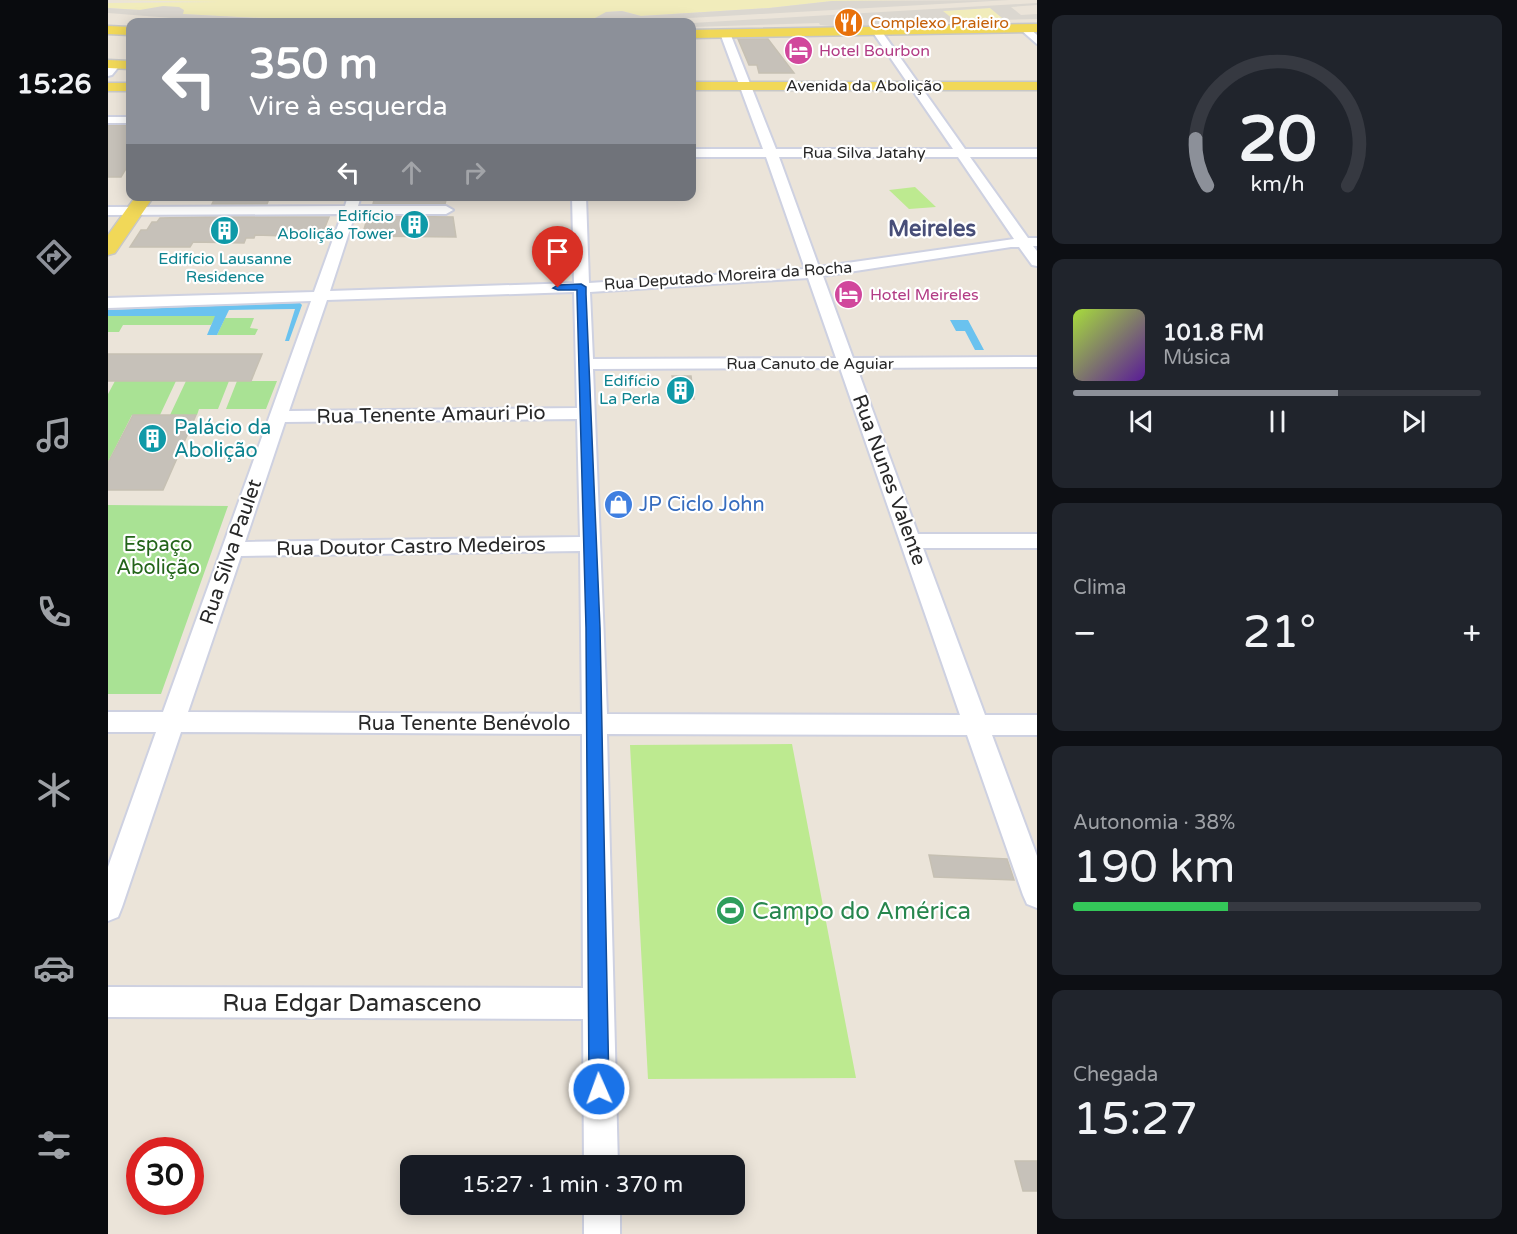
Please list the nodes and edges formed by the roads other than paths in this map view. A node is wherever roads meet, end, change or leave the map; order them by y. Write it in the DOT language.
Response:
graph roads {
  1 [pos="1030,28"];
  2 [pos="108,30"];
  3 [pos="126,31"];
  4 [pos="877,31"];
  5 [pos="725,33"];
  6 [pos="696,34"];
  7 [pos="1037,41"];
  8 [pos="1037,80"];
  9 [pos="126,81"];
  10 [pos="696,81"];
  11 [pos="108,82"];
  12 [pos="744,83"];
  13 [pos="914,83"];
  14 [pos="696,86"];
  15 [pos="1037,86"];
  16 [pos="108,87"];
  17 [pos="126,87"];
  18 [pos="108,120"];
  19 [pos="126,120"];
  20 [pos="696,153"];
  21 [pos="771,153"];
  22 [pos="962,153"];
  23 [pos="1037,153"];
  24 [pos="579,201"];
  25 [pos="352,203"];
  26 [pos="129,205"];
  27 [pos="446,210"];
  28 [pos="108,232"];
  29 [pos="1030,242"];
  30 [pos="108,249"];
  31 [pos="1037,262"];
  32 [pos="812,273"];
  33 [pos="581,287"];
  34 [pos="320,295"];
  35 [pos="108,303"];
  36 [pos="1037,362"];
  37 [pos="584,364"];
  38 [pos="846,364"];
  39 [pos="585,413"];
  40 [pos="277,417"];
  41 [pos="1037,541"];
  42 [pos="911,542"];
  43 [pos="590,544"];
  44 [pos="232,549"];
  45 [pos="108,722"];
  46 [pos="173,722"];
  47 [pos="976,724"];
  48 [pos="594,725"];
  49 [pos="1037,725"];
  50 [pos="1037,895"];
  51 [pos="108,907"];
  52 [pos="108,1002"];
  53 [pos="597,1004"];
  54 [pos="601,1155"];
  55 [pos="602,1215"];
  56 [pos="602,1234"];
  1 -- 4 [label="main road"];
  1 -- 7 [label="street"];
  2 -- 3 [label="main road"];
  4 -- 5 [label="main road"];
  4 -- 13 [label="street"];
  5 -- 6 [label="main road"];
  5 -- 12 [label="street, Rua Nunes Valente"];
  8 -- 13 [label="main road, Avenida da Abolição"];
  9 -- 11 [label="main road"];
  10 -- 12 [label="main road, Avenida da Abolição"];
  12 -- 13 [label="main road, Avenida da Abolição"];
  12 -- 14 [label="main road, Avenida da Abolição"];
  12 -- 21 [label="street, Rua Nunes Valente"];
  13 -- 15 [label="main road, Avenida da Abolição"];
  13 -- 22 [label="street"];
  16 -- 17 [label="main road"];
  18 -- 19 [label="street"];
  20 -- 21 [label="street, Rua Silva Jatahy"];
  21 -- 22 [label="street, Rua Silva Jatahy"];
  21 -- 32 [label="street, Rua Nunes Valente"];
  22 -- 23 [label="street, Rua Silva Jatahy"];
  22 -- 29 [label="street"];
  24 -- 33 [label="street"];
  25 -- 26 [label="street"];
  25 -- 27 [label="street"];
  25 -- 34 [label="street, Rua Silva Paulet"];
  26 -- 28 [label="main road"];
  26 -- 30 [label="main road"];
  29 -- 31 [label="street"];
  29 -- 32 [label="street, Rua Deputado Moreira da Rocha"];
  32 -- 33 [label="street, Rua Deputado Moreira da Rocha"];
  32 -- 38 [label="street, Rua Nunes Valente"];
  33 -- 34 [label="street, Rua Deputado Moreira da Rocha"];
  33 -- 37 [label="street"];
  34 -- 35 [label="street, Rua Deputado Moreira da Rocha"];
  34 -- 40 [label="street, Rua Silva Paulet"];
  36 -- 38 [label="street, Rua Canuto de Aguiar"];
  37 -- 38 [label="street, Rua Canuto de Aguiar"];
  37 -- 39 [label="street"];
  38 -- 42 [label="street, Rua Nunes Valente"];
  39 -- 40 [label="street, Rua Tenente Amauri Pio"];
  39 -- 43 [label="street"];
  40 -- 44 [label="street, Rua Silva Paulet"];
  41 -- 42 [label="street"];
  42 -- 47 [label="street, Rua Nunes Valente"];
  43 -- 44 [label="street, Rua Doutor Castro Medeiros"];
  43 -- 48 [label="street"];
  44 -- 46 [label="street, Rua Silva Paulet"];
  45 -- 46 [label="street, Rua Tenente Benévolo"];
  46 -- 48 [label="street, Rua Tenente Benévolo"];
  46 -- 51 [label="street, Rua Silva Paulet"];
  47 -- 48 [label="street, Rua Tenente Benévolo"];
  47 -- 49 [label="street, Rua Tenente Benévolo"];
  47 -- 50 [label="street, Rua Nunes Valente"];
  48 -- 53 [label="street"];
  52 -- 53 [label="street, Rua Edgar Damasceno"];
  53 -- 54 [label="street"];
  55 -- 56 [label="street"];
}
